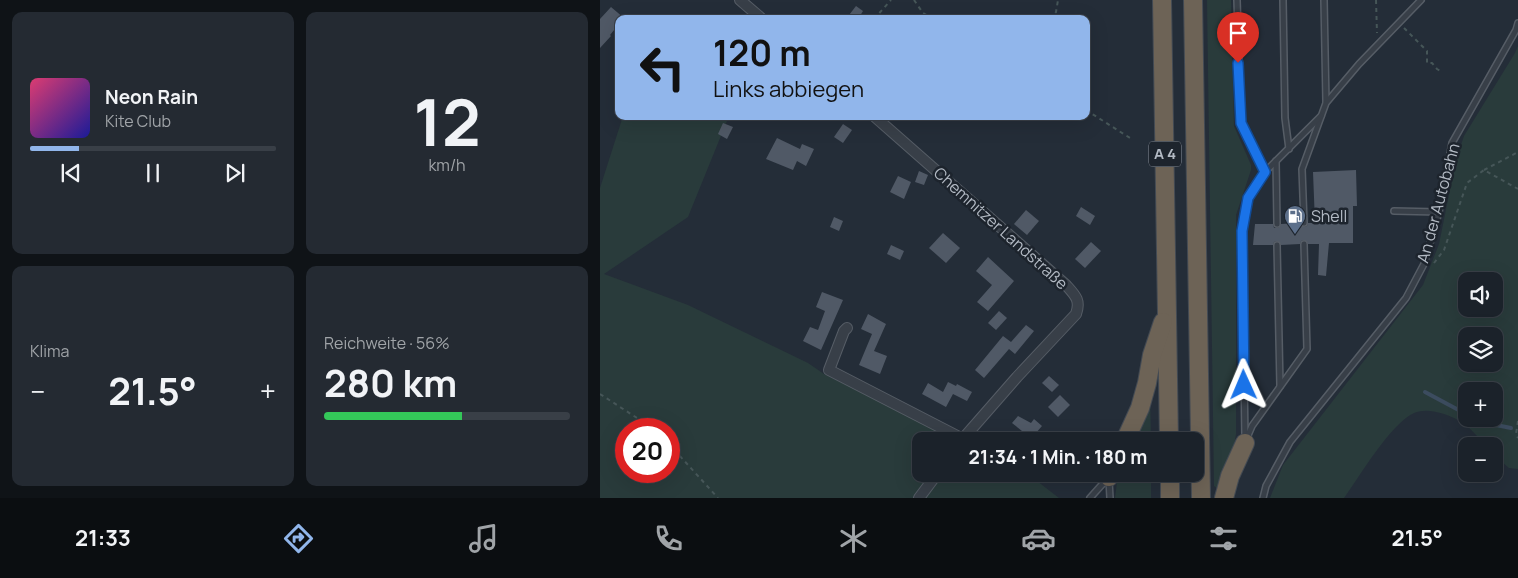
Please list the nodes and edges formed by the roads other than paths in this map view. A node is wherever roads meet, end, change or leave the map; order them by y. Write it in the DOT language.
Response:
graph roads {
  1 [pos="740,0"];
  2 [pos="1162,0"];
  3 [pos="1193,0"];
  4 [pos="1237,0"];
  5 [pos="1283,0"];
  6 [pos="1324,0"];
  7 [pos="1421,0"];
  8 [pos="757,15"];
  9 [pos="1518,23"];
  10 [pos="1326,103"];
  11 [pos="1321,116"];
  12 [pos="879,120"];
  13 [pos="1289,149"];
  14 [pos="1276,162"];
  15 [pos="1265,172"];
  16 [pos="1394,211"];
  17 [pos="1439,212"];
  18 [pos="1304,223"];
  19 [pos="1277,224"];
  20 [pos="1304,244"];
  21 [pos="1277,245"];
  22 [pos="1167,307"];
  23 [pos="847,328"];
  24 [pos="1280,387"];
  25 [pos="947,432"];
  26 [pos="969,432"];
  27 [pos="1129,432"];
  28 [pos="1169,432"];
  29 [pos="1245,443"];
  30 [pos="931,482"];
  31 [pos="1104,482"];
  32 [pos="1110,482"];
  33 [pos="1170,482"];
  34 [pos="919,498"];
  35 [pos="1090,498"];
  36 [pos="1110,498"];
  37 [pos="1170,498"];
  38 [pos="1201,498"];
  39 [pos="1224,498"];
  40 [pos="1263,498"];
  1 -- 8 [label="street"];
  2 -- 22 [label="highway, A 4"];
  3 -- 38 [label="highway, A 4"];
  4 -- 15 [label="lane"];
  5 -- 13 [label="lane"];
  6 -- 10 [label="lane"];
  7 -- 10 [label="lane"];
  9 -- 17 [label="lane, An der Autobahn"];
  10 -- 11 [label="lane"];
  11 -- 13 [label="lane"];
  11 -- 18 [label="lane"];
  12 -- 26 [label="street, Chemnitzer Landstraße"];
  13 -- 14 [label="lane"];
  14 -- 15 [label="lane"];
  14 -- 19 [label="lane"];
  15 -- 29 [label="lane"];
  16 -- 17 [label="lane"];
  17 -- 40 [label="lane, An der Autobahn"];
  20 -- 24 [label="lane"];
  21 -- 24 [label="lane"];
  22 -- 27 [label="highway"];
  22 -- 28 [label="highway, A 4"];
  23 -- 25 [label="street, Chemnitzer Landstraße"];
  24 -- 29 [label="lane"];
  29 -- 39 [label="highway"];
  30 -- 34 [label="street"];
  31 -- 35 [label="lane"];
  32 -- 36 [label="lane"];
  33 -- 37 [label="highway"];
}
